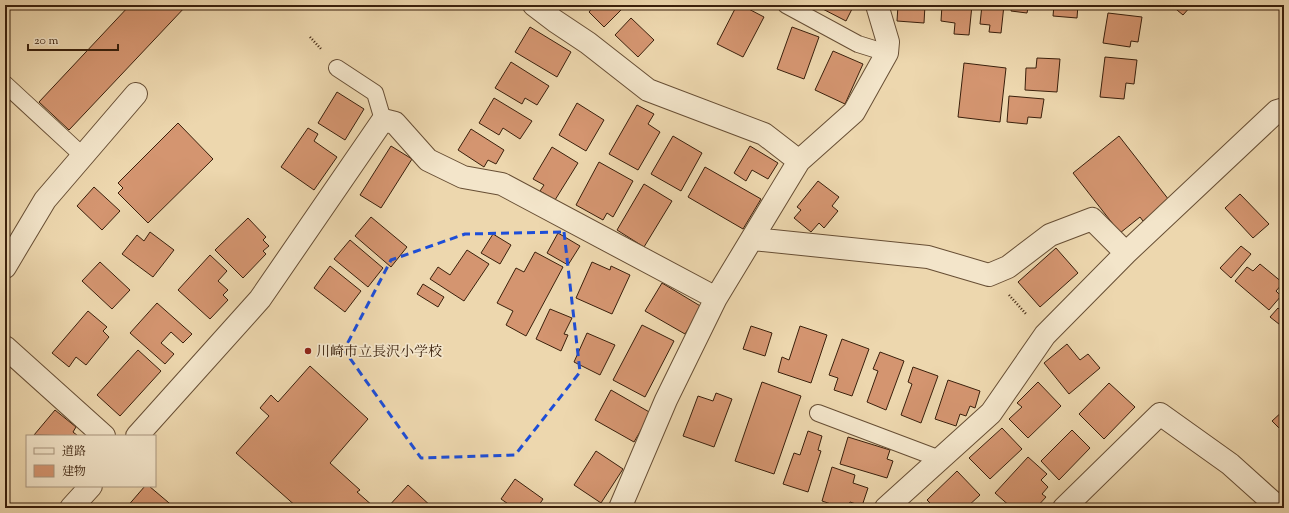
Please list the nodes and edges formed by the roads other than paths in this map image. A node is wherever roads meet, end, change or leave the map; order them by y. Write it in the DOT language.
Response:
graph roads {
  1 [pos="534,5"];
  2 [pos="786,5"];
  3 [pos="877,5"];
  4 [pos="887,53"];
  5 [pos="337,68"];
  6 [pos="5,84"];
  7 [pos="136,94"];
  8 [pos="1284,109"];
  9 [pos="383,120"];
  10 [pos="83,156"];
  11 [pos="799,160"];
  12 [pos="753,239"];
  13 [pos="1126,253"];
  14 [pos="5,267"];
  15 [pos="716,298"];
  16 [pos="5,347"];
  17 [pos="818,413"];
  18 [pos="103,435"];
  19 [pos="138,435"];
  20 [pos="940,459"];
  21 [pos="90,487"];
  22 [pos="71,508"];
  23 [pos="620,508"];
  24 [pos="886,508"];
  25 [pos="1064,508"];
  26 [pos="1279,508"];
  1 -- 11 [label="street"];
  2 -- 4 [label="lane"];
  3 -- 4 [label="street"];
  4 -- 11 [label="street"];
  5 -- 9 [label="lane"];
  6 -- 10 [label="lane"];
  7 -- 10 [label="street"];
  8 -- 13 [label="street"];
  9 -- 15 [label="street"];
  9 -- 19 [label="street"];
  10 -- 14 [label="street"];
  11 -- 12 [label="street"];
  12 -- 13 [label="street"];
  12 -- 15 [label="street"];
  13 -- 20 [label="street"];
  15 -- 23 [label="street"];
  16 -- 18 [label="street"];
  17 -- 20 [label="lane"];
  20 -- 24 [label="street"];
  21 -- 22 [label="street"];
  25 -- 26 [label="street"];
}
